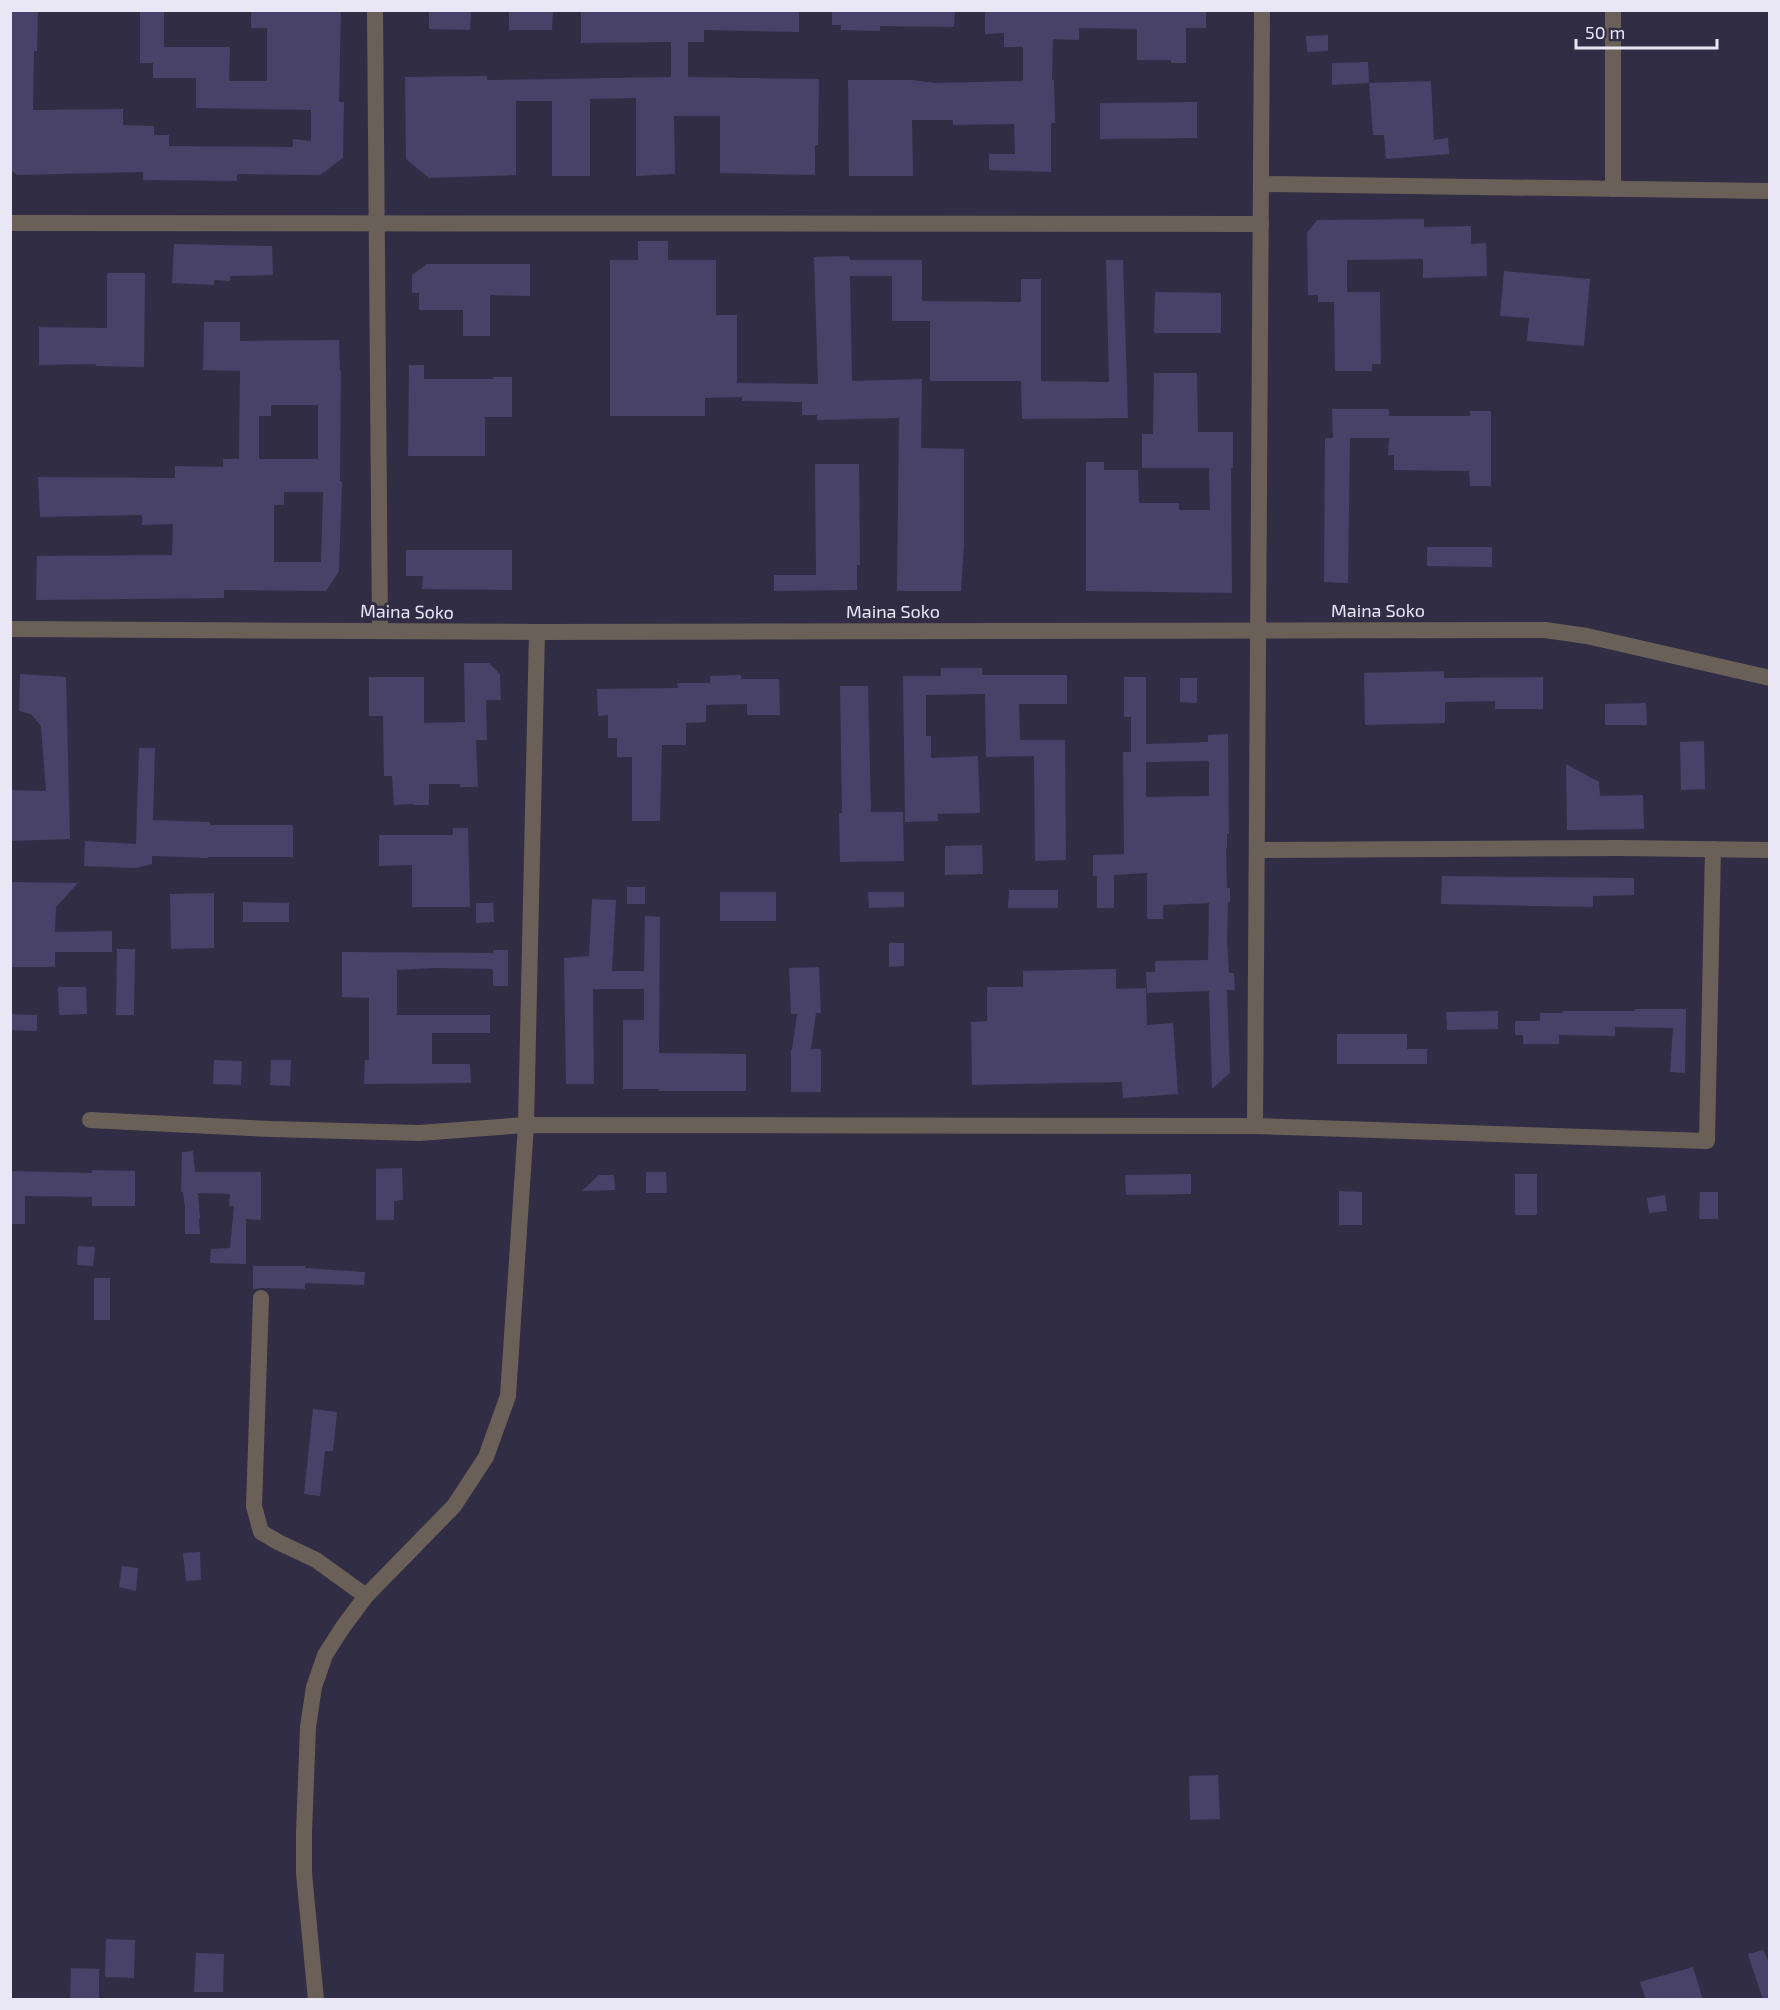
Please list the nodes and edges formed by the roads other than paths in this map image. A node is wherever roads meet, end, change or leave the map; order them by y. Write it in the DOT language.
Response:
graph roads {
  1 [pos="375,10"];
  2 [pos="1262,10"];
  3 [pos="1613,10"];
  4 [pos="1261,184"];
  5 [pos="1612,189"];
  6 [pos="1770,191"];
  7 [pos="10,224"];
  8 [pos="1261,224"];
  9 [pos="377,225"];
  10 [pos="10,629"];
  11 [pos="380,631"];
  12 [pos="1258,631"];
  13 [pos="537,632"];
  14 [pos="1770,678"];
  15 [pos="1713,849"];
  16 [pos="1257,850"];
  17 [pos="1770,850"];
  18 [pos="90,1120"];
  19 [pos="526,1125"];
  20 [pos="1255,1126"];
  21 [pos="261,1298"];
  22 [pos="366,1596"];
  23 [pos="316,2000"];
  1 -- 9 [label="street"];
  2 -- 4 [label="street"];
  3 -- 5 [label="street"];
  4 -- 5 [label="street"];
  4 -- 8 [label="street"];
  5 -- 6 [label="street"];
  7 -- 9 [label="street"];
  8 -- 9 [label="street"];
  8 -- 12 [label="street"];
  9 -- 11 [label="street"];
  10 -- 11 [label="street, Maina Soko"];
  11 -- 13 [label="street, Maina Soko"];
  12 -- 13 [label="street, Maina Soko"];
  12 -- 14 [label="street, Maina Soko"];
  12 -- 16 [label="street"];
  13 -- 19 [label="street"];
  15 -- 16 [label="street"];
  15 -- 17 [label="street"];
  15 -- 20 [label="street"];
  16 -- 20 [label="street"];
  18 -- 19 [label="street"];
  19 -- 20 [label="street"];
  19 -- 22 [label="street"];
  21 -- 22 [label="street"];
  22 -- 23 [label="street"];
}
